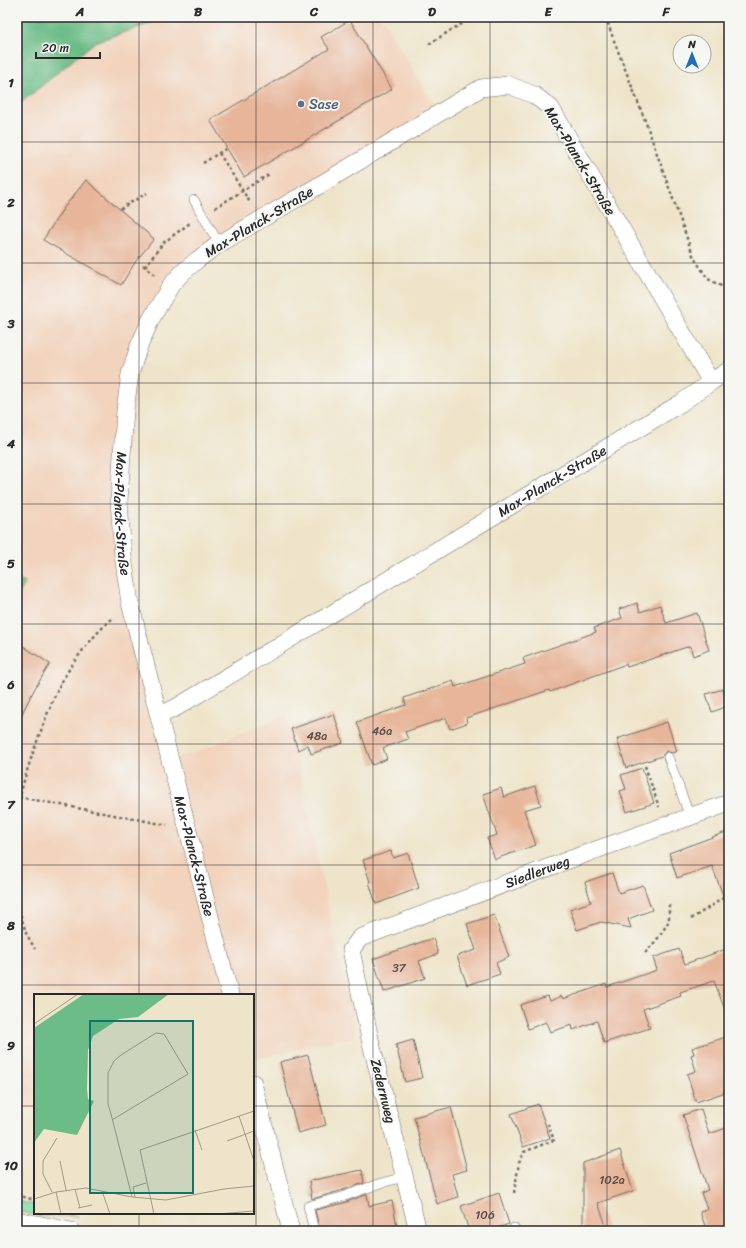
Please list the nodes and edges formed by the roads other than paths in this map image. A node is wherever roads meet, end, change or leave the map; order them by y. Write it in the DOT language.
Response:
graph roads {
  1 [pos="194,200"];
  2 [pos="219,244"];
  3 [pos="729,370"];
  4 [pos="711,382"];
  5 [pos="159,716"];
  6 [pos="668,757"];
  7 [pos="729,803"];
  8 [pos="690,817"];
  9 [pos="351,950"];
  10 [pos="230,994"];
  11 [pos="254,1087"];
  12 [pos="404,1177"];
  13 [pos="17,1220"];
  14 [pos="71,1231"];
  15 [pos="291,1231"];
  16 [pos="314,1231"];
  17 [pos="418,1231"];
  1 -- 2 [label="lane"];
  2 -- 4 [label="street, Max-Planck-Straße"];
  2 -- 5 [label="street, Max-Planck-Straße"];
  3 -- 4 [label="street"];
  4 -- 5 [label="street, Max-Planck-Straße"];
  5 -- 10 [label="street, Max-Planck-Straße"];
  6 -- 8 [label="lane"];
  7 -- 8 [label="street, Siedlerweg"];
  8 -- 9 [label="street, Siedlerweg"];
  9 -- 12 [label="street, Zedernweg"];
  11 -- 15 [label="street"];
  12 -- 16 [label="lane"];
  12 -- 17 [label="street, Zedernweg"];
  13 -- 14 [label="street"];
}
